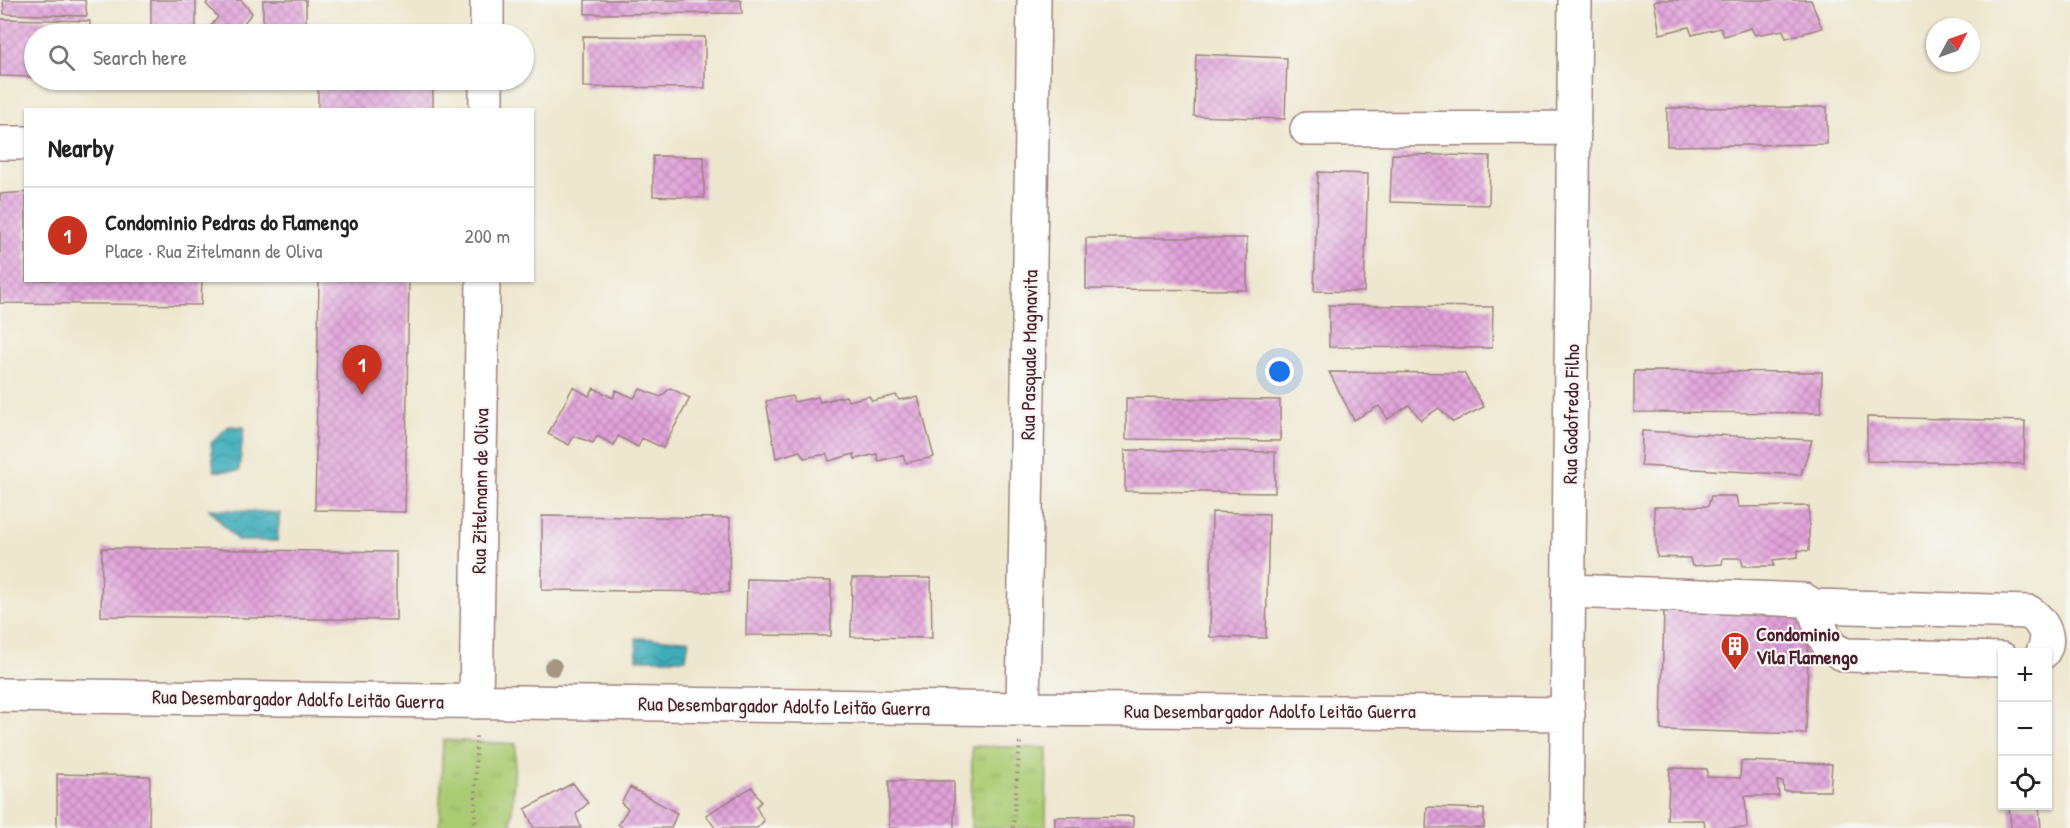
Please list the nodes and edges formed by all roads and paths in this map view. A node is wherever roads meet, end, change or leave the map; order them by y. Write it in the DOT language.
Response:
graph roads {
  1 [pos="487,0"];
  2 [pos="1034,0"];
  3 [pos="1575,0"];
  4 [pos="487,24"];
  5 [pos="486,90"];
  6 [pos="486,108"];
  7 [pos="1574,128"];
  8 [pos="1307,129"];
  9 [pos="0,143"];
  10 [pos="24,143"];
  11 [pos="483,282"];
  12 [pos="1569,591"];
  13 [pos="1813,606"];
  14 [pos="2046,648"];
  15 [pos="1998,659"];
  16 [pos="0,695"];
  17 [pos="476,702"];
  18 [pos="1023,710"];
  19 [pos="1568,714"];
  20 [pos="475,828"];
  21 [pos="1013,828"];
  22 [pos="1566,828"];
  1 -- 4 [label="street"];
  2 -- 18 [label="street, Rua Pasquale Magnavita"];
  3 -- 7 [label="street, Rua Godofredo Filho"];
  5 -- 6 [label="street"];
  7 -- 8 [label="street"];
  7 -- 12 [label="street, Rua Godofredo Filho"];
  9 -- 10 [label="street"];
  11 -- 17 [label="street, Rua Zitelmann de Oliva"];
  12 -- 13 [label="street"];
  12 -- 19 [label="street, Rua Godofredo Filho"];
  13 -- 14 [label="street"];
  13 -- 15 [label="street"];
  16 -- 17 [label="street, Rua Desembargador Adolfo Leitão Guerra"];
  17 -- 18 [label="street, Rua Desembargador Adolfo Leitão Guerra"];
  17 -- 20 [label="path"];
  18 -- 19 [label="street, Rua Desembargador Adolfo Leitão Guerra"];
  18 -- 21 [label="path"];
  19 -- 22 [label="street, Rua Godofredo Filho"];
}
